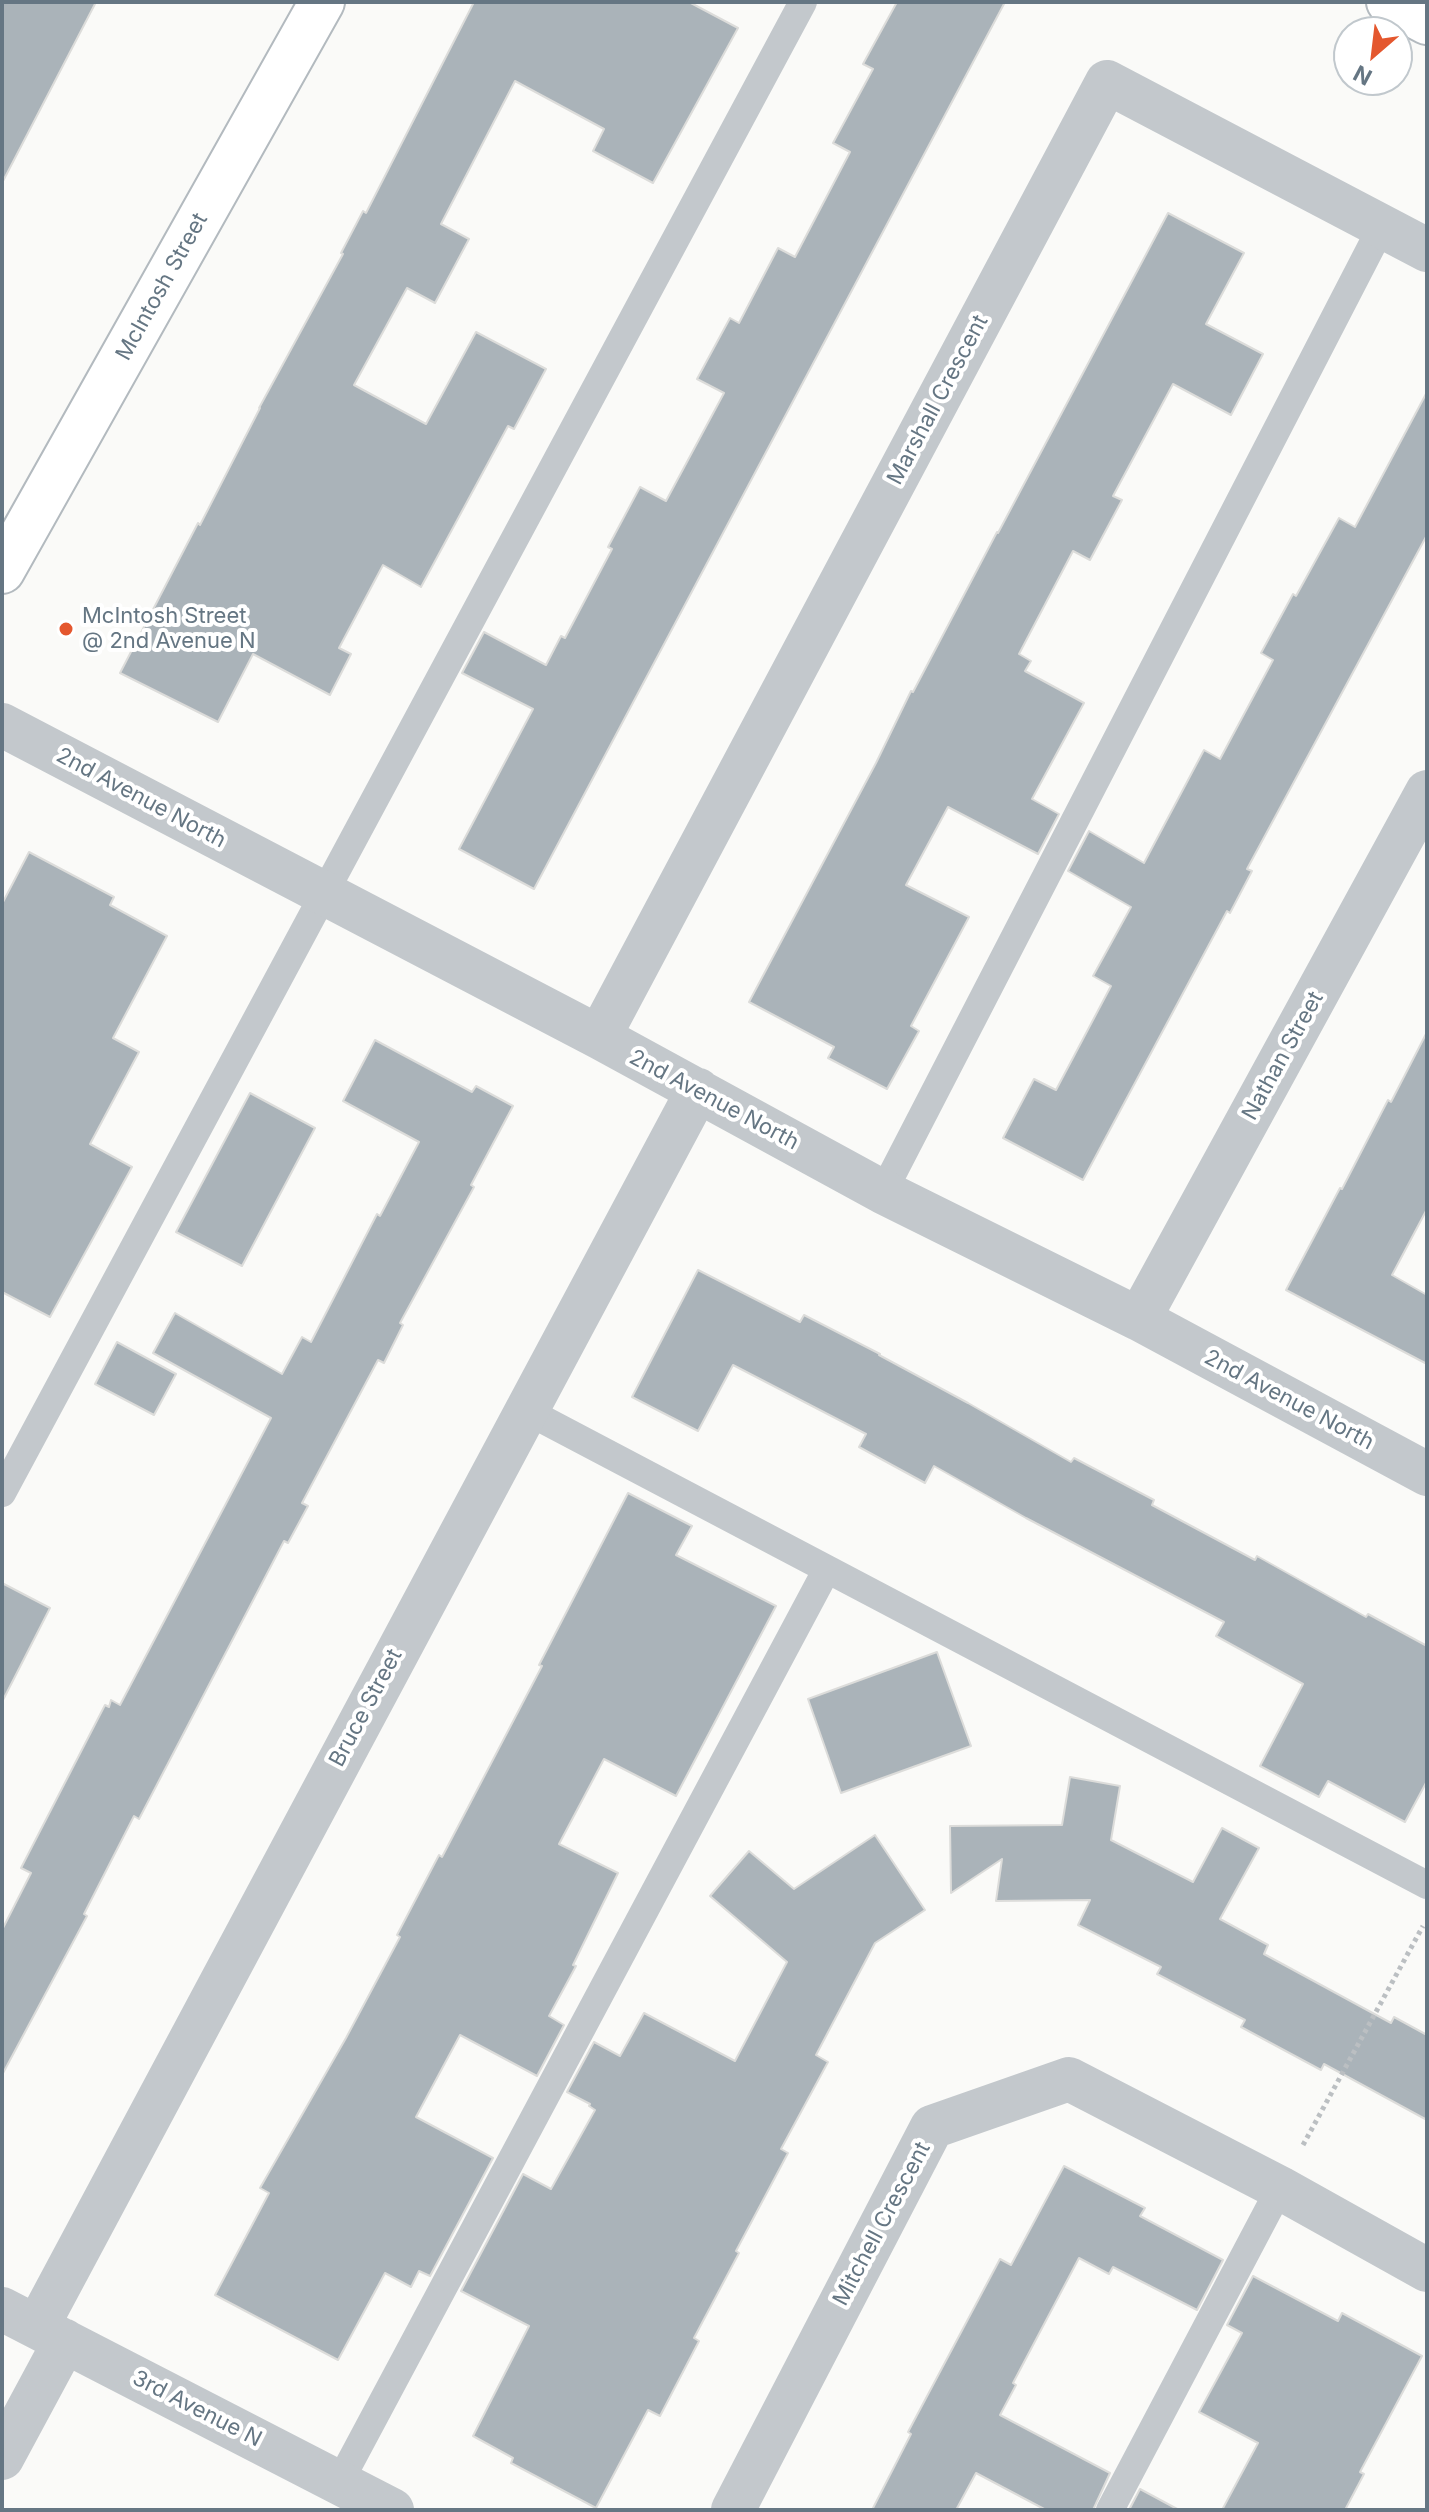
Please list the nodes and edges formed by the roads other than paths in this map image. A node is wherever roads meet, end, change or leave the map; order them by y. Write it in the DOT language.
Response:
graph roads {
  1 [pos="322,2"];
  2 [pos="803,2"];
  3 [pos="1389,2"];
  4 [pos="1427,22"];
  5 [pos="1382,226"];
  6 [pos="1427,250"];
  7 [pos="2,571"];
  8 [pos="2,725"];
  9 [pos="1427,792"];
  10 [pos="322,894"];
  11 [pos="599,1037"];
  12 [pos="698,1090"];
  13 [pos="883,1192"];
  14 [pos="1139,1319"];
  15 [pos="525,1410"];
  16 [pos="1427,1474"];
  17 [pos="2,1493"];
  18 [pos="827,1569"];
  19 [pos="1427,1885"];
  20 [pos="1280,2188"];
  21 [pos="1427,2270"];
  22 [pos="35,2326"];
  23 [pos="2,2458"];
  24 [pos="339,2483"];
  25 [pos="392,2510"];
  26 [pos="733,2510"];
  27 [pos="1110,2510"];
  1 -- 7 [label="street, McIntosh Street"];
  2 -- 10 [label="lane"];
  3 -- 4 [label="street"];
  5 -- 6 [label="street, Marshall Crescent"];
  5 -- 11 [label="street, Marshall Crescent"];
  5 -- 13 [label="lane"];
  8 -- 10 [label="street, 2nd Avenue North"];
  9 -- 14 [label="street, Nathan Street"];
  10 -- 11 [label="street, 2nd Avenue North"];
  10 -- 17 [label="lane"];
  11 -- 12 [label="street, 2nd Avenue North"];
  12 -- 13 [label="street, 2nd Avenue North"];
  12 -- 15 [label="street, Bruce Street"];
  13 -- 14 [label="street, 2nd Avenue North"];
  14 -- 16 [label="street, 2nd Avenue North"];
  15 -- 18 [label="lane"];
  15 -- 22 [label="street, Bruce Street"];
  18 -- 19 [label="lane"];
  18 -- 24 [label="lane"];
  20 -- 21 [label="street, Mitchell Crescent"];
  20 -- 26 [label="street, Mitchell Crescent"];
  20 -- 27 [label="lane"];
  22 -- 23 [label="street, Bruce Street"];
  22 -- 24 [label="street, 3rd Avenue N"];
  24 -- 25 [label="street, 3rd Avenue N"];
}
